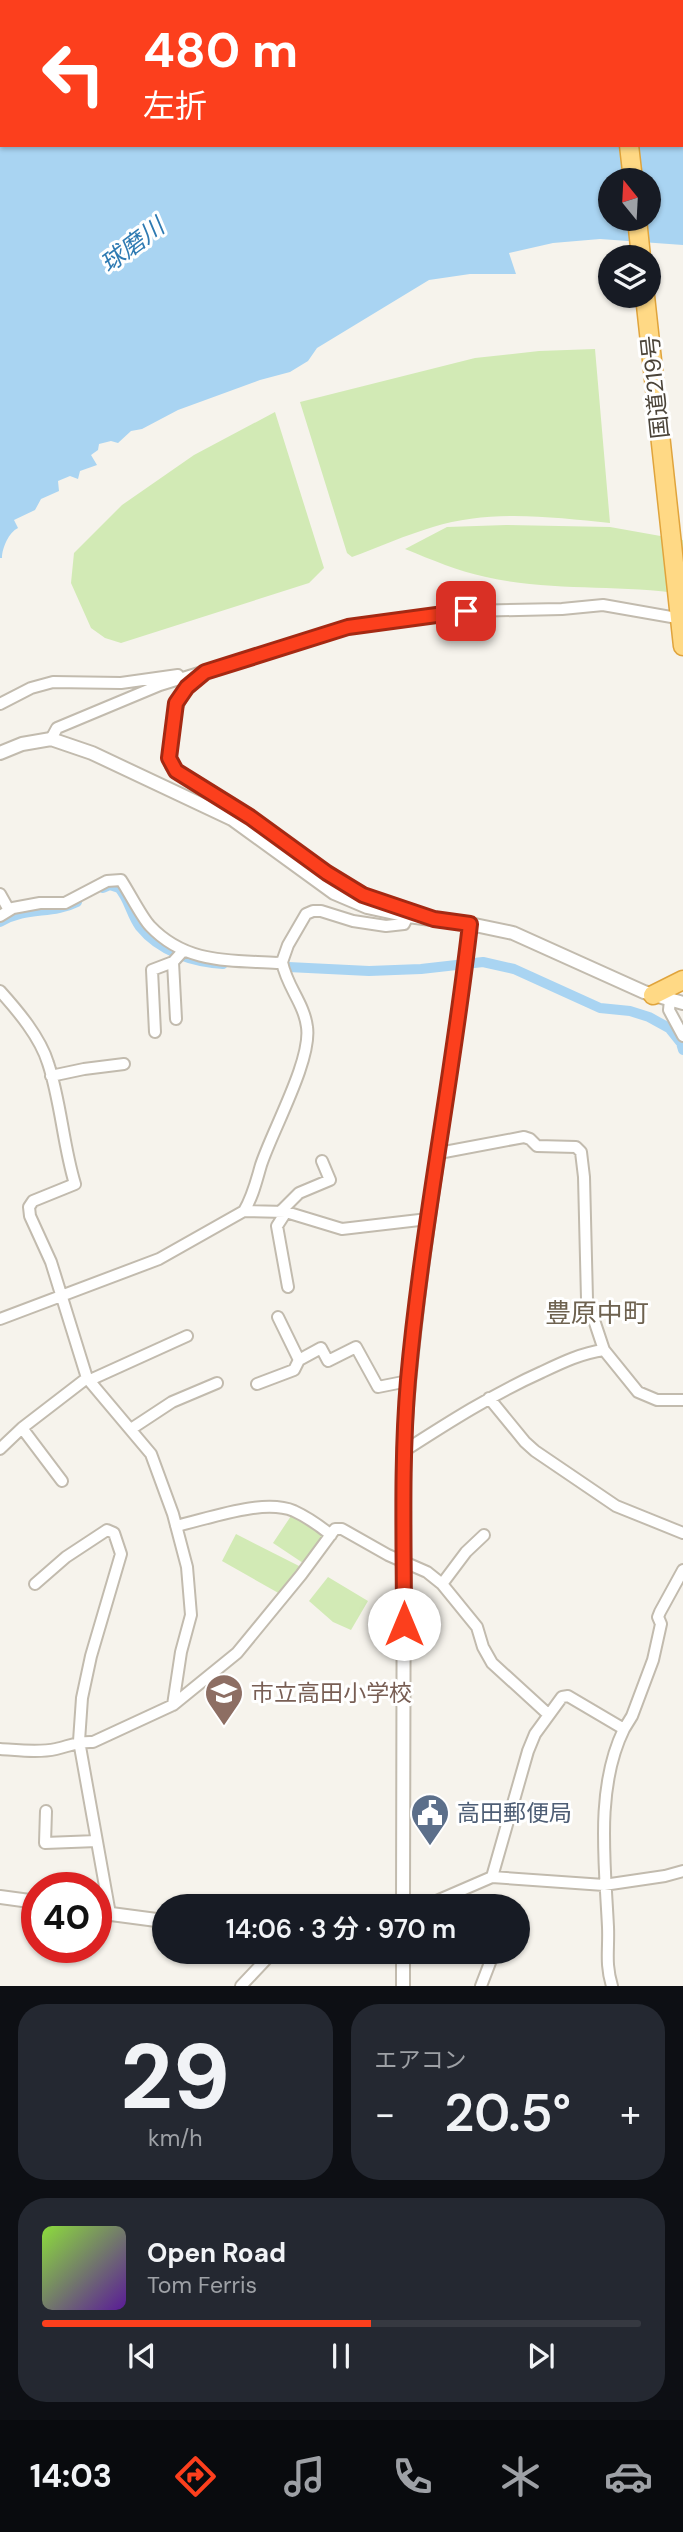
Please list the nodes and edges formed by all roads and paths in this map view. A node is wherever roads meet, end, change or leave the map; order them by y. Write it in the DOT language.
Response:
graph roads {
  1 [pos="629,147"];
  2 [pos="632,168"];
  3 [pos="646,308"];
  4 [pos="681,625"];
  5 [pos="205,672"];
  6 [pos="0,704"];
  7 [pos="51,739"];
  8 [pos="0,753"];
  9 [pos="0,894"];
  10 [pos="4,913"];
  11 [pos="408,916"];
  12 [pos="434,919"];
  13 [pos="470,924"];
  14 [pos="179,956"];
  15 [pos="282,962"];
  16 [pos="683,981"];
  17 [pos="0,991"];
  18 [pos="669,999"];
  19 [pos="176,1019"];
  20 [pos="155,1032"];
  21 [pos="683,1036"];
  22 [pos="124,1063"];
  23 [pos="51,1076"];
  24 [pos="439,1153"];
  25 [pos="322,1161"];
  26 [pos="244,1211"];
  27 [pos="284,1211"];
  28 [pos="428,1219"];
  29 [pos="288,1287"];
  30 [pos="62,1296"];
  31 [pos="278,1317"];
  32 [pos="0,1319"];
  33 [pos="187,1336"];
  34 [pos="604,1350"];
  35 [pos="299,1360"];
  36 [pos="89,1379"];
  37 [pos="408,1381"];
  38 [pos="217,1382"];
  39 [pos="257,1384"];
  40 [pos="489,1398"];
  41 [pos="683,1400"];
  42 [pos="22,1428"];
  43 [pos="131,1429"];
  44 [pos="0,1449"];
  45 [pos="404,1451"];
  46 [pos="62,1481"];
  47 [pos="176,1526"];
  48 [pos="683,1533"];
  49 [pos="331,1535"];
  50 [pos="484,1535"];
  51 [pos="403,1560"];
  52 [pos="681,1578"];
  53 [pos="35,1584"];
  54 [pos="442,1584"];
  55 [pos="173,1705"];
  56 [pos="549,1714"];
  57 [pos="624,1729"];
  58 [pos="79,1741"];
  59 [pos="0,1749"];
  60 [pos="46,1811"];
  61 [pos="97,1841"];
  62 [pos="683,1871"];
  63 [pos="100,1872"];
  64 [pos="492,1877"];
  65 [pos="604,1885"];
  66 [pos="403,1894"];
  67 [pos="453,1894"];
  68 [pos="0,1897"];
  69 [pos="21,1900"];
  70 [pos="112,1914"];
  71 [pos="152,1919"];
  72 [pos="262,1964"];
  73 [pos="403,1964"];
  74 [pos="489,1964"];
  75 [pos="241,1986"];
  76 [pos="403,1986"];
  77 [pos="481,1986"];
  78 [pos="612,1986"];
  1 -- 2 [label="highway"];
  3 -- 4 [label="highway, 国道219号"];
  4 -- 5 [label="street"];
  5 -- 6 [label="street"];
  5 -- 7 [label="street"];
  5 -- 12 [label="street"];
  7 -- 8 [label="street"];
  7 -- 11 [label="street"];
  9 -- 10 [label="street"];
  10 -- 14 [label="street"];
  11 -- 12 [label="street"];
  11 -- 15 [label="street"];
  12 -- 13 [label="street"];
  13 -- 18 [label="street"];
  13 -- 24 [label="street"];
  14 -- 15 [label="street"];
  14 -- 19 [label="street"];
  14 -- 20 [label="street"];
  15 -- 26 [label="street"];
  16 -- 18 [label="highway"];
  17 -- 23 [label="street"];
  18 -- 21 [label="street"];
  22 -- 23 [label="street"];
  23 -- 30 [label="street"];
  24 -- 28 [label="street"];
  24 -- 34 [label="street"];
  25 -- 27 [label="street"];
  26 -- 27 [label="street"];
  26 -- 30 [label="street"];
  27 -- 28 [label="street"];
  27 -- 29 [label="street"];
  28 -- 37 [label="street"];
  30 -- 32 [label="street"];
  30 -- 36 [label="street"];
  31 -- 35 [label="street"];
  33 -- 36 [label="street"];
  34 -- 40 [label="street"];
  34 -- 41 [label="street"];
  35 -- 37 [label="street"];
  35 -- 39 [label="street"];
  36 -- 42 [label="street"];
  36 -- 43 [label="street"];
  37 -- 45 [label="street"];
  38 -- 43 [label="street"];
  40 -- 45 [label="street"];
  40 -- 48 [label="street"];
  42 -- 44 [label="street"];
  42 -- 46 [label="street"];
  43 -- 47 [label="street"];
  45 -- 51 [label="street"];
  47 -- 49 [label="street"];
  47 -- 55 [label="street"];
  49 -- 51 [label="street"];
  49 -- 55 [label="street"];
  50 -- 54 [label="street"];
  51 -- 54 [label="street"];
  51 -- 66 [label="street"];
  52 -- 57 [label="street"];
  53 -- 58 [label="street"];
  54 -- 56 [label="street"];
  55 -- 58 [label="street"];
  56 -- 57 [label="street"];
  56 -- 64 [label="street"];
  57 -- 65 [label="street"];
  58 -- 59 [label="street"];
  58 -- 61 [label="street"];
  60 -- 61 [label="street"];
  61 -- 63 [label="street"];
  62 -- 65 [label="street"];
  64 -- 65 [label="street"];
  64 -- 67 [label="street"];
  65 -- 78 [label="street"];
  68 -- 69 [label="street"];
  70 -- 71 [label="street"];
  72 -- 75 [label="street"];
  73 -- 76 [label="street"];
  74 -- 77 [label="street"];
}
